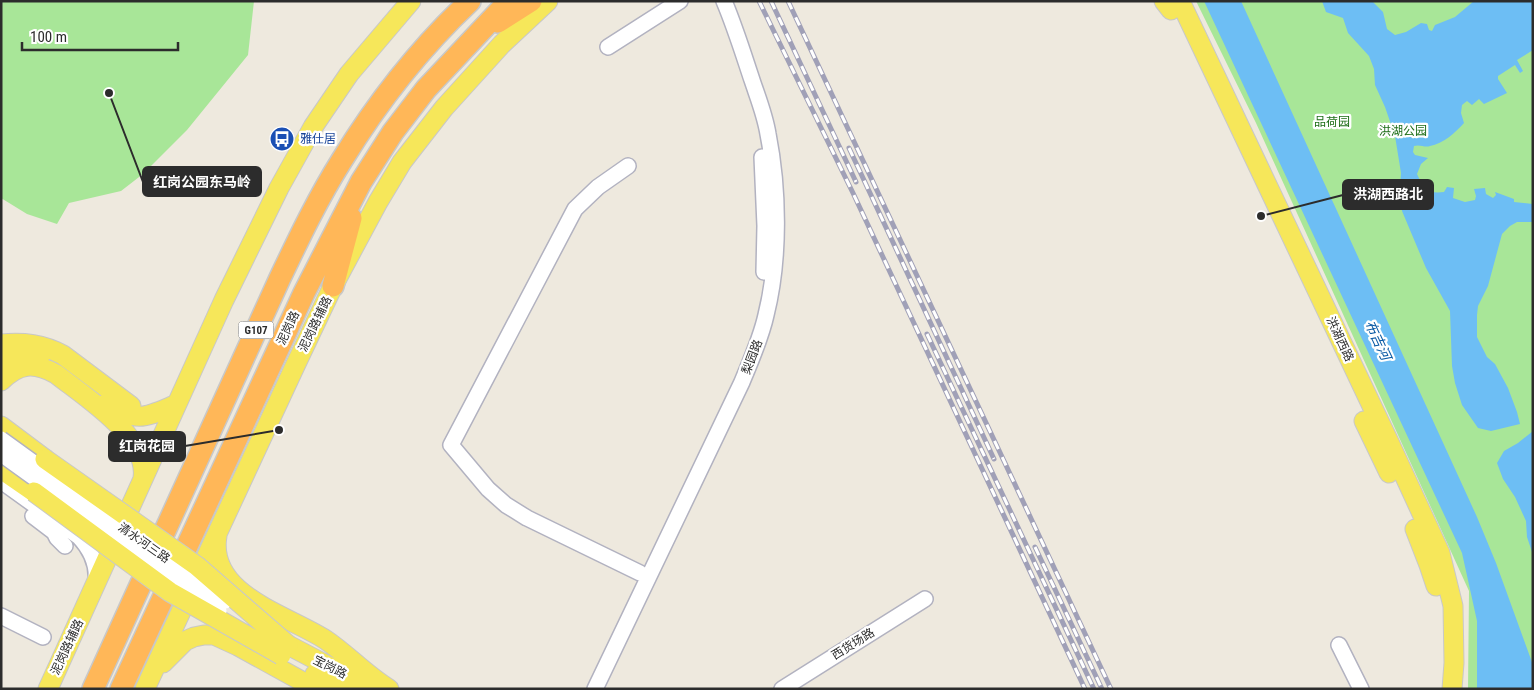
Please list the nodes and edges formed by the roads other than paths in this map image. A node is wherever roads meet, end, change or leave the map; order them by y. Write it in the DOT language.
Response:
graph roads {
  1 [pos="411,1"];
  2 [pos="470,1"];
  3 [pos="509,1"];
  4 [pos="531,1"];
  5 [pos="548,1"];
  6 [pos="680,1"];
  7 [pos="723,1"];
  8 [pos="1170,4"];
  9 [pos="477,35"];
  10 [pos="608,48"];
  11 [pos="628,166"];
  12 [pos="360,182"];
  13 [pos="334,286"];
  14 [pos="1,344"];
  15 [pos="1,360"];
  16 [pos="1,381"];
  17 [pos="178,404"];
  18 [pos="150,414"];
  19 [pos="1,426"];
  20 [pos="1,440"];
  21 [pos="1,454"];
  22 [pos="1,469"];
  23 [pos="142,480"];
  24 [pos="1,481"];
  25 [pos="1,493"];
  26 [pos="221,523"];
  27 [pos="65,546"];
  28 [pos="640,573"];
  29 [pos="96,583"];
  30 [pos="925,599"];
  31 [pos="1,616"];
  32 [pos="43,636"];
  33 [pos="1339,645"];
  34 [pos="284,650"];
  35 [pos="149,682"];
  36 [pos="48,689"];
  37 [pos="93,689"];
  38 [pos="121,689"];
  39 [pos="316,689"];
  40 [pos="343,689"];
  41 [pos="372,689"];
  42 [pos="389,689"];
  43 [pos="584,689"];
  44 [pos="595,689"];
  45 [pos="782,689"];
  46 [pos="1360,689"];
  47 [pos="1440,689"];
  48 [pos="1452,689"];
  1 -- 17 [label="main road, 泥岗路辅路"];
  2 -- 37 [label="highway, G107"];
  3 -- 9 [label="highway, 泥岗路 / G107"];
  4 -- 9 [label="highway"];
  5 -- 13 [label="main road, 泥岗路辅路"];
  6 -- 10 [label="street"];
  7 -- 28 [label="street, 梨园路"];
  7 -- 44 [label="street, 梨园路"];
  8 -- 47 [label="main road, 洪湖西路"];
  8 -- 48 [label="main road, 洪湖西路"];
  9 -- 12 [label="highway, 泥岗路 / G107"];
  11 -- 28 [label="street"];
  12 -- 13 [label="highway"];
  12 -- 38 [label="highway, 泥岗路 / G107"];
  13 -- 26 [label="main road, 泥岗路辅路"];
  14 -- 18 [label="main road"];
  15 -- 18 [label="main road"];
  16 -- 23 [label="main road"];
  17 -- 18 [label="main road"];
  17 -- 23 [label="main road, 泥岗路辅路"];
  19 -- 34 [label="main road, bridge"];
  20 -- 34 [label="street, 清水河三路, bridge"];
  21 -- 34 [label="street, 清水河三路, bridge"];
  22 -- 34 [label="main road, bridge"];
  23 -- 29 [label="main road, 泥岗路辅路"];
  24 -- 29 [label="street"];
  25 -- 27 [label="street"];
  26 -- 35 [label="main road, 泥岗路辅路"];
  26 -- 42 [label="main road"];
  28 -- 43 [label="street, 梨园路"];
  29 -- 36 [label="main road, 泥岗路辅路"];
  30 -- 45 [label="street, 西货场路"];
  31 -- 32 [label="street"];
  33 -- 46 [label="street"];
  34 -- 40 [label="main road, 宝岗路"];
  34 -- 41 [label="main road, 宝岗路"];
  35 -- 39 [label="main road"];
}
